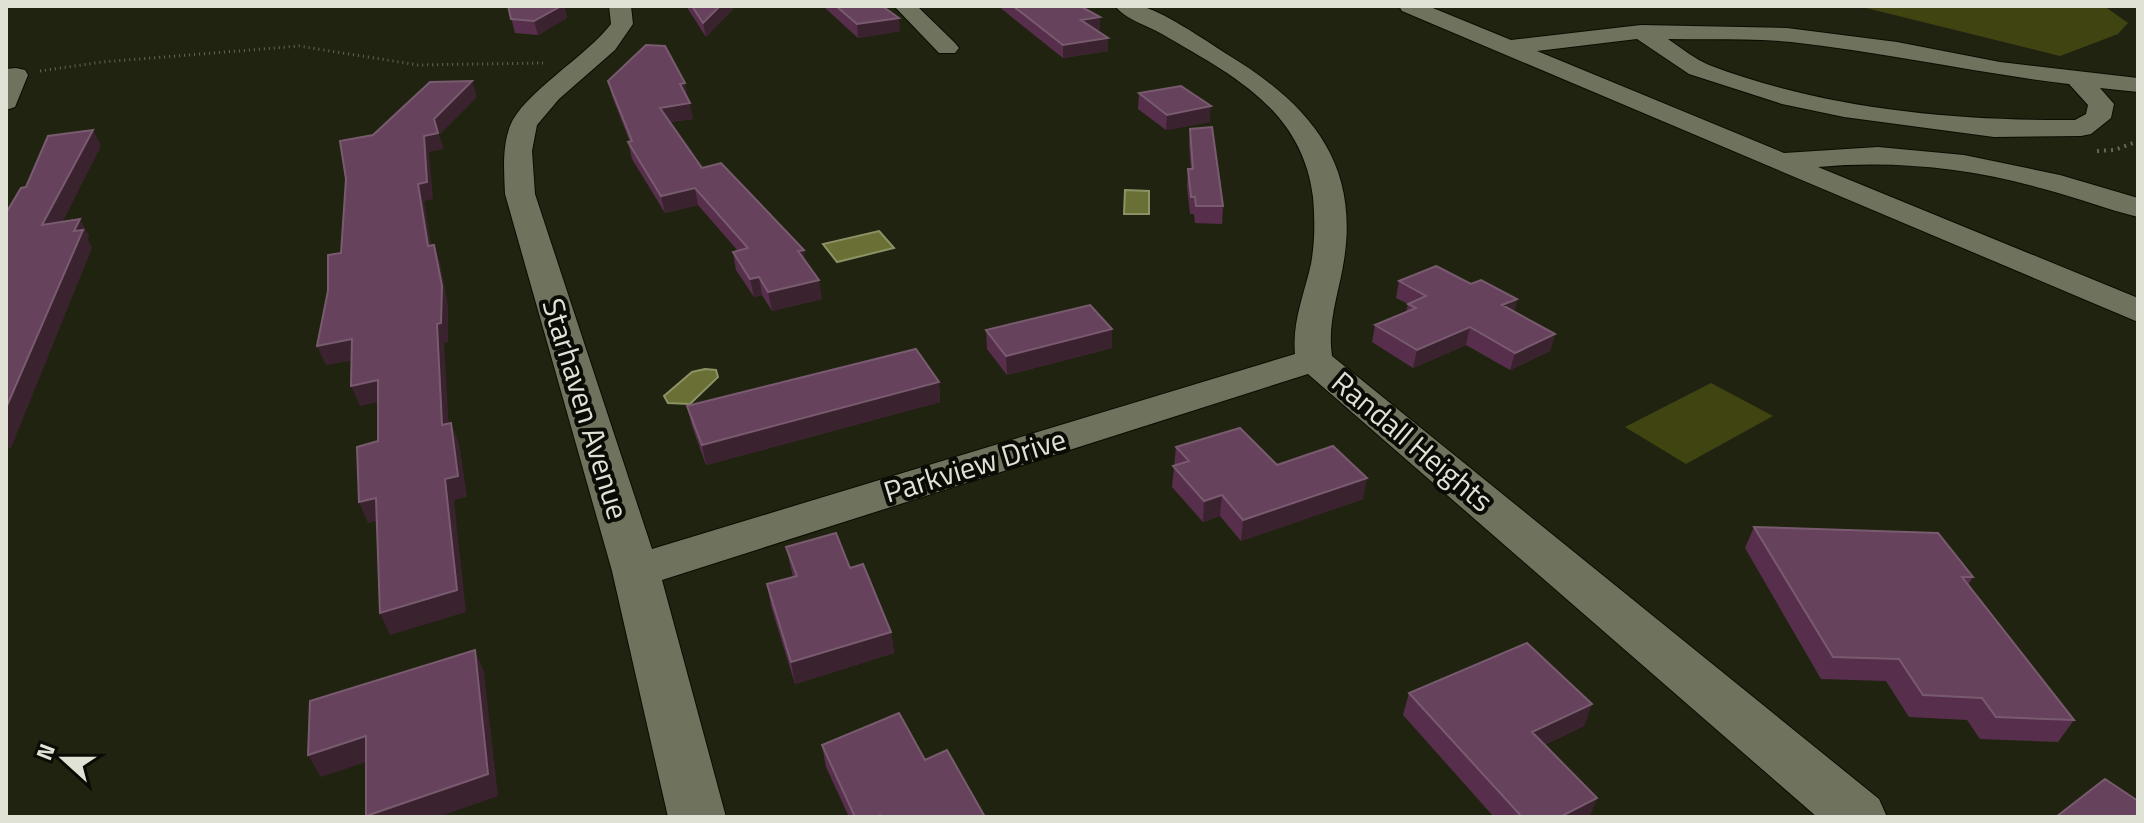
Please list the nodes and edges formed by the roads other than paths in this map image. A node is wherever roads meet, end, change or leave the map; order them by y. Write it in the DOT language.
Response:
graph roads {
  1 [pos="905,6"];
  2 [pos="1126,6"];
  3 [pos="1410,6"];
  4 [pos="1641,32"];
  5 [pos="608,34"];
  6 [pos="1508,47"];
  7 [pos="947,48"];
  8 [pos="11,75"];
  9 [pos="2078,79"];
  10 [pos="2138,85"];
  11 [pos="6,102"];
  12 [pos="1782,162"];
  13 [pos="2138,208"];
  14 [pos="2138,311"];
  15 [pos="1314,360"];
  16 [pos="636,571"];
  17 [pos="697,817"];
  18 [pos="1858,817"];
  1 -- 7 [label="street"];
  2 -- 15 [label="street, Randall Heights"];
  3 -- 6 [label="street"];
  4 -- 6 [label="street"];
  4 -- 9 [label="street"];
  4 -- 9 [label="street"];
  5 -- 16 [label="street, Starhaven Avenue"];
  6 -- 12 [label="street"];
  8 -- 11 [label="street"];
  9 -- 10 [label="street"];
  12 -- 13 [label="street"];
  12 -- 14 [label="street"];
  15 -- 16 [label="street, Parkview Drive"];
  15 -- 18 [label="street, Randall Heights"];
  16 -- 17 [label="street, Starhaven Avenue"];
}
